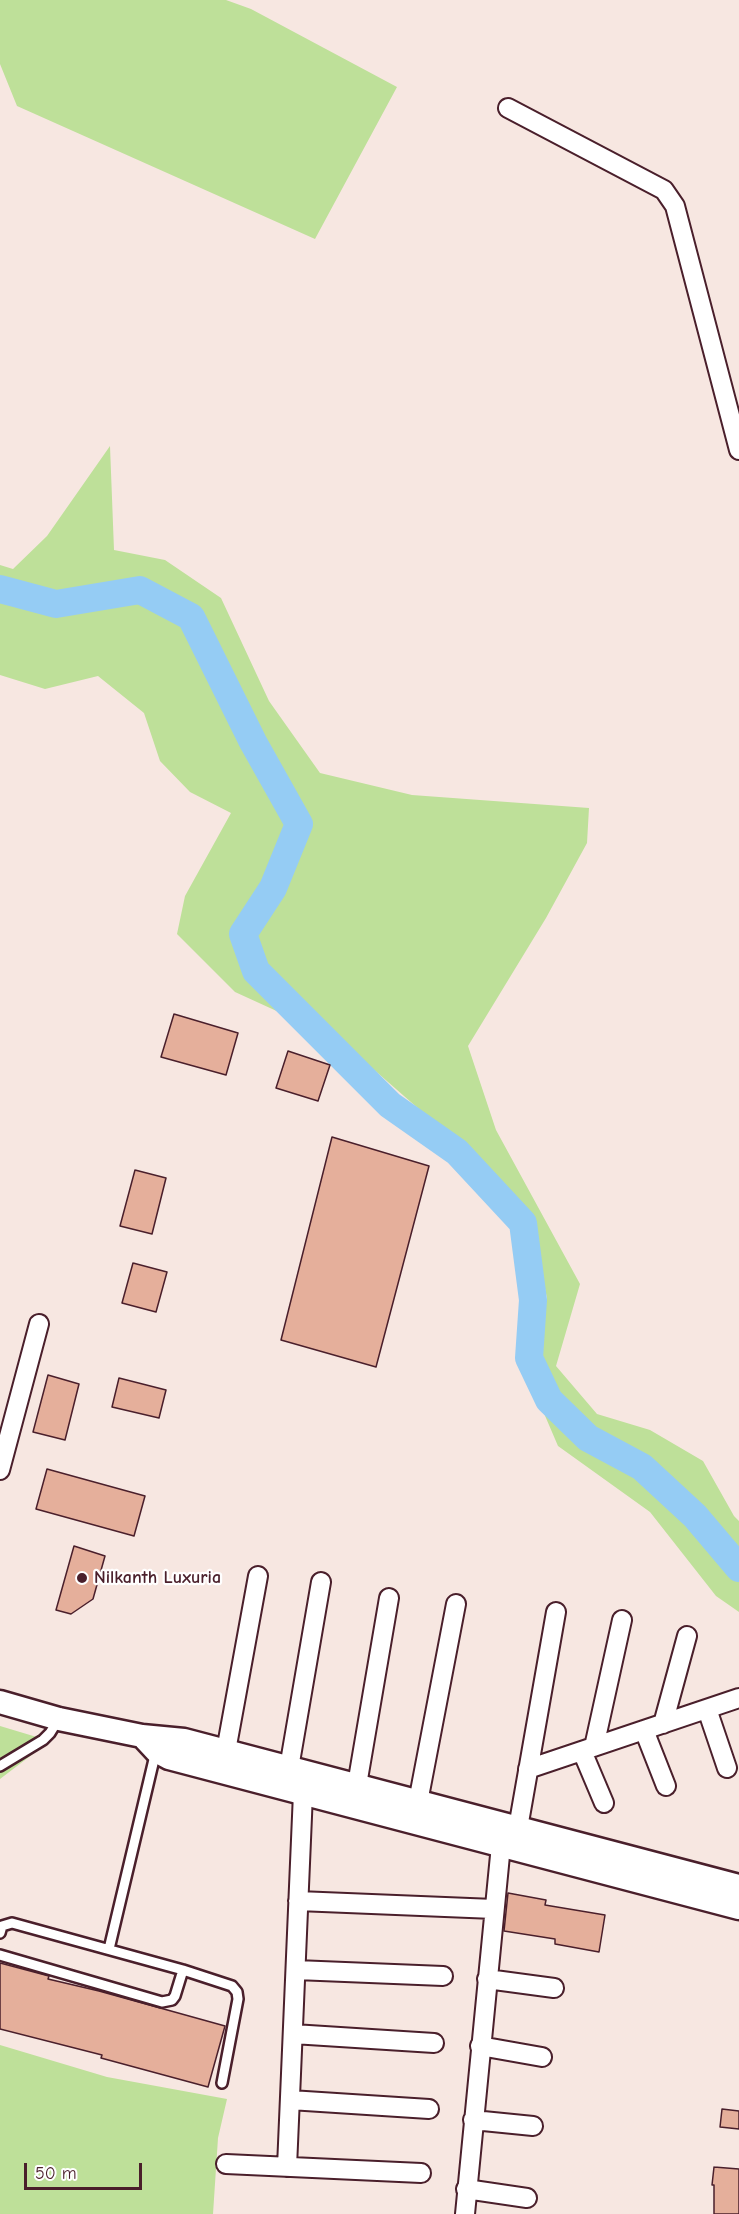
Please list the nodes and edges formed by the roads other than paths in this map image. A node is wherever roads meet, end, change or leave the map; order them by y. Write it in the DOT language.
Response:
graph roads {
  1 [pos="508,108"];
  2 [pos="739,450"];
  3 [pos="39,1324"];
  4 [pos="0,1470"];
  5 [pos="258,1576"];
  6 [pos="321,1582"];
  7 [pos="389,1598"];
  8 [pos="456,1604"];
  9 [pos="556,1612"];
  10 [pos="622,1620"];
  11 [pos="687,1636"];
  12 [pos="738,1696"];
  13 [pos="0,1702"];
  14 [pos="708,1709"];
  15 [pos="59,1719"];
  16 [pos="663,1724"];
  17 [pos="644,1730"];
  18 [pos="149,1744"];
  19 [pos="588,1749"];
  20 [pos="226,1751"];
  21 [pos="0,1766"];
  22 [pos="290,1768"];
  23 [pos="727,1768"];
  24 [pos="528,1769"];
  25 [pos="357,1785"];
  26 [pos="666,1786"];
  27 [pos="303,1793"];
  28 [pos="418,1802"];
  29 [pos="604,1803"];
  30 [pos="518,1828"];
  31 [pos="501,1845"];
  32 [pos="739,1886"];
  33 [pos="298,1901"];
  34 [pos="739,1908"];
  35 [pos="494,1909"];
  36 [pos="0,1933"];
  37 [pos="109,1949"];
  38 [pos="0,1955"];
  39 [pos="183,1970"];
  40 [pos="296,1970"];
  41 [pos="443,1976"];
  42 [pos="487,1979"];
  43 [pos="554,1988"];
  44 [pos="293,2034"];
  45 [pos="435,2043"];
  46 [pos="480,2046"];
  47 [pos="542,2056"];
  48 [pos="222,2083"];
  49 [pos="290,2100"];
  50 [pos="429,2109"];
  51 [pos="473,2120"];
  52 [pos="533,2126"];
  53 [pos="226,2164"];
  54 [pos="287,2167"];
  55 [pos="421,2173"];
  56 [pos="466,2188"];
  57 [pos="527,2198"];
  58 [pos="465,2214"];
  1 -- 2 [label="street"];
  3 -- 4 [label="street"];
  5 -- 20 [label="street"];
  6 -- 22 [label="street"];
  7 -- 25 [label="street"];
  8 -- 28 [label="street"];
  9 -- 24 [label="street"];
  10 -- 19 [label="street"];
  11 -- 16 [label="street"];
  12 -- 14 [label="street"];
  13 -- 15 [label="street"];
  14 -- 16 [label="street"];
  14 -- 23 [label="street"];
  15 -- 18 [label="street"];
  15 -- 21 [label="lane"];
  16 -- 17 [label="street"];
  17 -- 19 [label="street"];
  17 -- 26 [label="street"];
  18 -- 20 [label="street"];
  18 -- 27 [label="street"];
  18 -- 37 [label="lane"];
  19 -- 24 [label="street"];
  19 -- 29 [label="street"];
  20 -- 22 [label="street"];
  22 -- 25 [label="street"];
  24 -- 30 [label="street"];
  25 -- 28 [label="street"];
  27 -- 31 [label="street"];
  27 -- 33 [label="street"];
  28 -- 30 [label="street"];
  30 -- 32 [label="street"];
  31 -- 34 [label="street"];
  31 -- 35 [label="street"];
  33 -- 35 [label="street"];
  33 -- 40 [label="street"];
  35 -- 42 [label="street"];
  36 -- 37 [label="lane"];
  37 -- 39 [label="lane"];
  38 -- 39 [label="lane"];
  39 -- 48 [label="lane"];
  40 -- 41 [label="street"];
  40 -- 44 [label="street"];
  42 -- 43 [label="street"];
  42 -- 46 [label="street"];
  44 -- 45 [label="street"];
  44 -- 49 [label="street"];
  46 -- 47 [label="street"];
  46 -- 51 [label="street"];
  49 -- 50 [label="street"];
  49 -- 54 [label="street"];
  51 -- 52 [label="street"];
  51 -- 56 [label="street"];
  53 -- 54 [label="street"];
  54 -- 55 [label="street"];
  56 -- 57 [label="street"];
  56 -- 58 [label="street"];
}
